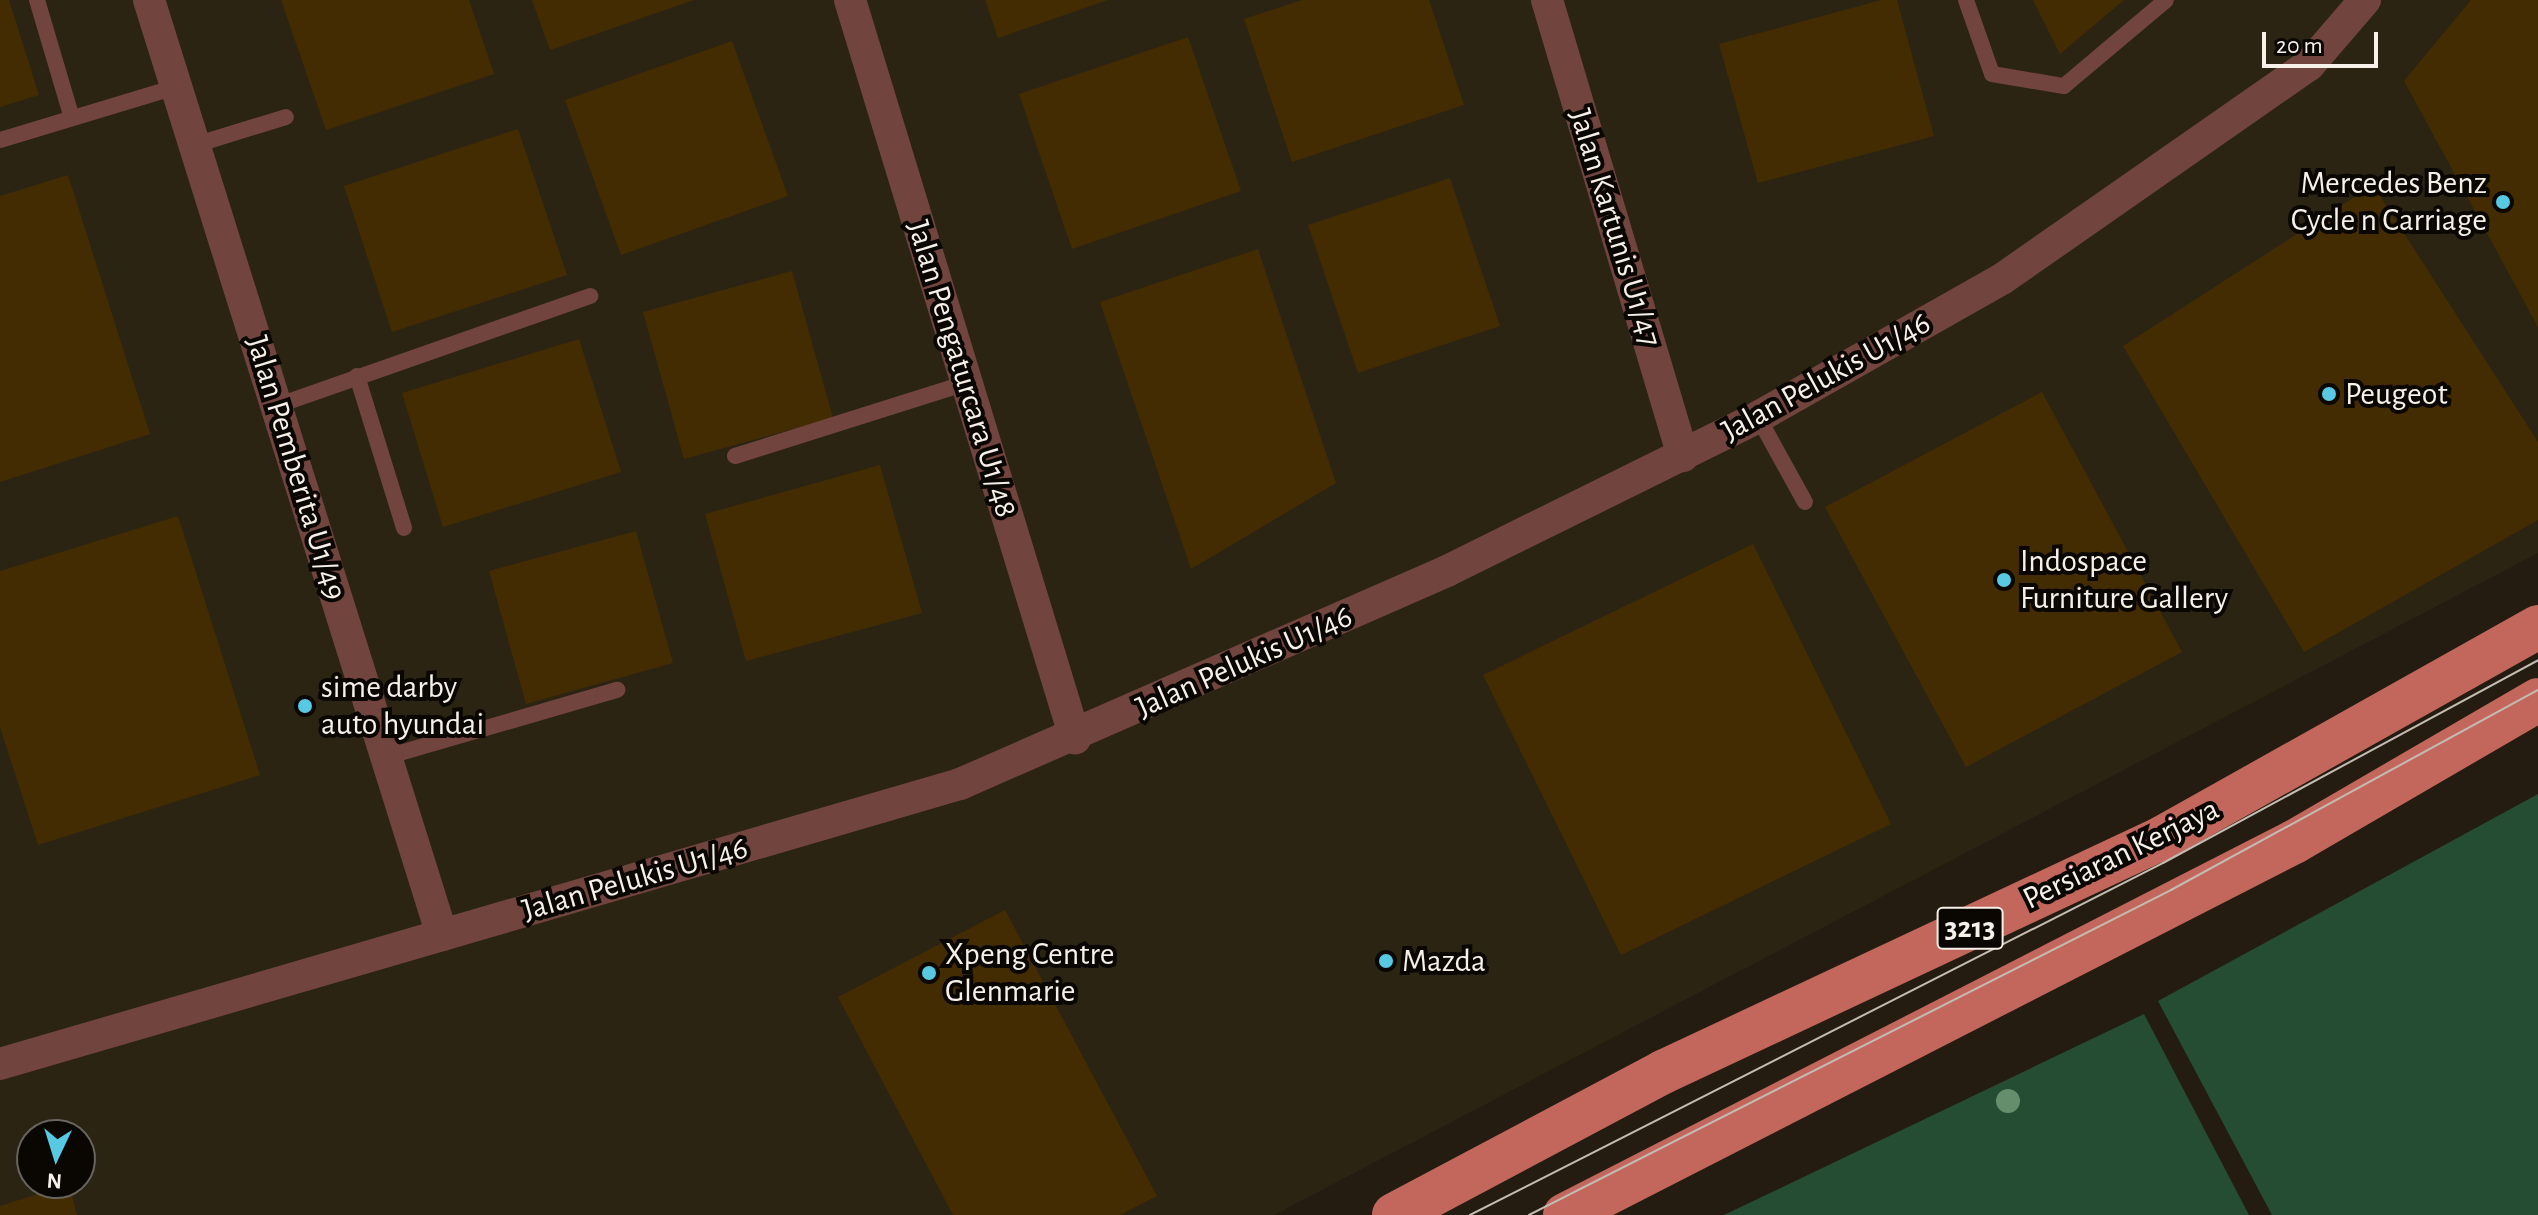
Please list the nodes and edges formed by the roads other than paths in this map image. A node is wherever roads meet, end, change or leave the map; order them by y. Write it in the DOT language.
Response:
graph roads {
  1 [pos="37,0"];
  2 [pos="149,0"];
  3 [pos="850,0"];
  4 [pos="1547,0"];
  5 [pos="1966,0"];
  6 [pos="2166,0"];
  7 [pos="2365,0"];
  8 [pos="176,87"];
  9 [pos="286,117"];
  10 [pos="72,118"];
  11 [pos="0,140"];
  12 [pos="195,145"];
  13 [pos="590,296"];
  14 [pos="357,376"];
  15 [pos="967,383"];
  16 [pos="276,406"];
  17 [pos="1758,417"];
  18 [pos="735,456"];
  19 [pos="1683,456"];
  20 [pos="1805,502"];
  21 [pos="404,528"];
  22 [pos="2538,627"];
  23 [pos="617,690"];
  24 [pos="2538,700"];
  25 [pos="1075,738"];
  26 [pos="386,757"];
  27 [pos="442,935"];
  28 [pos="0,1064"];
  29 [pos="1394,1215"];
  30 [pos="1565,1215"];
  1 -- 10 [label="lane"];
  2 -- 8 [label="street, Jalan Pemberita U1/49"];
  3 -- 15 [label="street, Jalan Pengaturcara U1/48"];
  4 -- 19 [label="street, Jalan Kartunis U1/47"];
  5 -- 6 [label="lane"];
  7 -- 17 [label="street, Jalan Pelukis U1/46"];
  8 -- 10 [label="lane"];
  8 -- 12 [label="street, Jalan Pemberita U1/49"];
  9 -- 12 [label="lane"];
  10 -- 11 [label="lane"];
  12 -- 16 [label="street, Jalan Pemberita U1/49"];
  13 -- 14 [label="lane"];
  14 -- 16 [label="lane"];
  14 -- 21 [label="lane"];
  15 -- 18 [label="lane"];
  15 -- 25 [label="street, Jalan Pengaturcara U1/48"];
  16 -- 26 [label="street, Jalan Pemberita U1/49"];
  17 -- 19 [label="street, Jalan Pelukis U1/46"];
  17 -- 20 [label="lane"];
  19 -- 25 [label="street, Jalan Pelukis U1/46"];
  22 -- 29 [label="main road, Persiaran Kerjaya / 3213"];
  23 -- 26 [label="lane"];
  24 -- 30 [label="main road, Persiaran Kerjaya / 3213"];
  25 -- 27 [label="street, Jalan Pelukis U1/46"];
  26 -- 27 [label="street, Jalan Pemberita U1/49"];
  27 -- 28 [label="street, Jalan Pelukis U1/46"];
}
